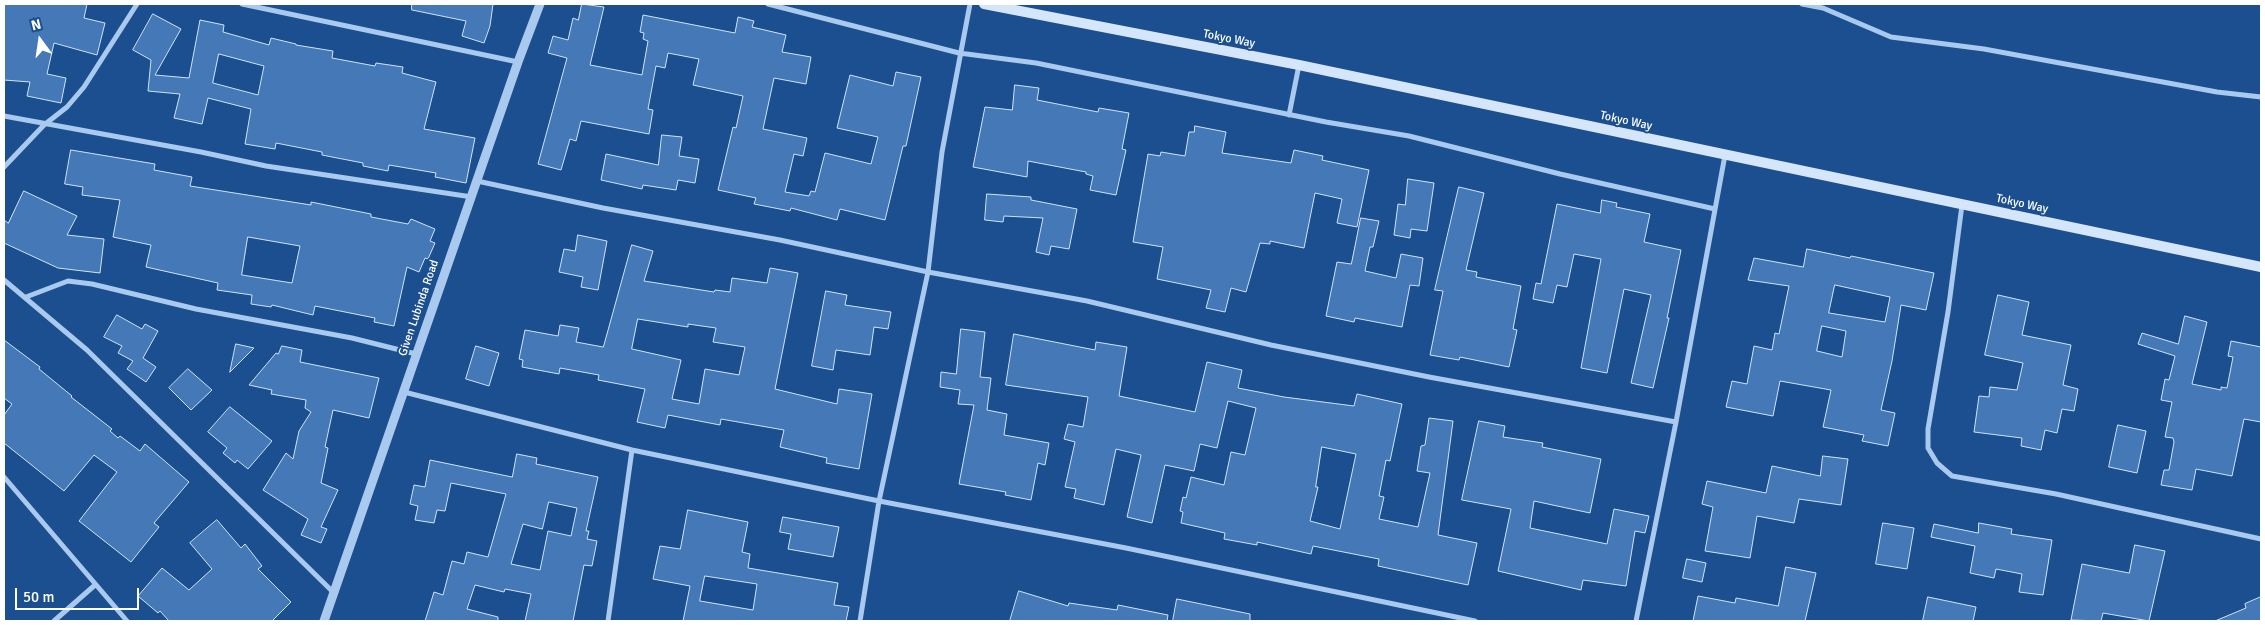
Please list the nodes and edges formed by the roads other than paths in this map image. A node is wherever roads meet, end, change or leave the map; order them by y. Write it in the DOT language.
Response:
graph roads {
  1 [pos="137,4"];
  2 [pos="242,4"];
  3 [pos="540,4"];
  4 [pos="768,4"];
  5 [pos="970,4"];
  6 [pos="984,4"];
  7 [pos="1802,4"];
  8 [pos="959,53"];
  9 [pos="518,62"];
  10 [pos="1299,65"];
  11 [pos="2261,97"];
  12 [pos="1288,115"];
  13 [pos="4,116"];
  14 [pos="44,125"];
  15 [pos="1725,154"];
  16 [pos="4,166"];
  17 [pos="477,181"];
  18 [pos="472,197"];
  19 [pos="1962,205"];
  20 [pos="1715,209"];
  21 [pos="2261,267"];
  22 [pos="928,272"];
  23 [pos="4,280"];
  24 [pos="26,297"];
  25 [pos="416,354"];
  26 [pos="404,392"];
  27 [pos="1676,422"];
  28 [pos="632,450"];
  29 [pos="4,477"];
  30 [pos="879,500"];
  31 [pos="2261,539"];
  32 [pos="95,584"];
  33 [pos="334,594"];
  34 [pos="54,621"];
  35 [pos="126,621"];
  36 [pos="324,621"];
  37 [pos="608,621"];
  38 [pos="860,621"];
  39 [pos="1475,621"];
  40 [pos="1636,621"];
  1 -- 14 [label="street"];
  2 -- 9 [label="street"];
  3 -- 9 [label="street, Given Lubinda Road"];
  4 -- 8 [label="street"];
  5 -- 8 [label="street"];
  6 -- 10 [label="main road, Tokyo Way"];
  7 -- 11 [label="street"];
  8 -- 12 [label="street"];
  8 -- 22 [label="street"];
  9 -- 17 [label="street, Given Lubinda Road"];
  10 -- 12 [label="street"];
  10 -- 15 [label="main road, Tokyo Way"];
  12 -- 20 [label="street"];
  13 -- 14 [label="street"];
  14 -- 16 [label="street"];
  14 -- 18 [label="street"];
  15 -- 19 [label="main road, Tokyo Way"];
  15 -- 20 [label="street"];
  17 -- 18 [label="street, Given Lubinda Road"];
  17 -- 22 [label="street"];
  18 -- 25 [label="street, Given Lubinda Road"];
  19 -- 21 [label="main road, Tokyo Way"];
  19 -- 31 [label="street"];
  20 -- 27 [label="street"];
  22 -- 27 [label="street"];
  22 -- 30 [label="street"];
  23 -- 24 [label="street"];
  24 -- 25 [label="street"];
  24 -- 33 [label="street"];
  25 -- 26 [label="street, Given Lubinda Road"];
  26 -- 28 [label="street"];
  26 -- 33 [label="street, Given Lubinda Road"];
  27 -- 40 [label="street"];
  28 -- 30 [label="street"];
  28 -- 37 [label="street"];
  29 -- 32 [label="street"];
  30 -- 38 [label="street"];
  30 -- 39 [label="street"];
  32 -- 34 [label="street"];
  32 -- 35 [label="street"];
  33 -- 36 [label="street, Given Lubinda Road"];
}
